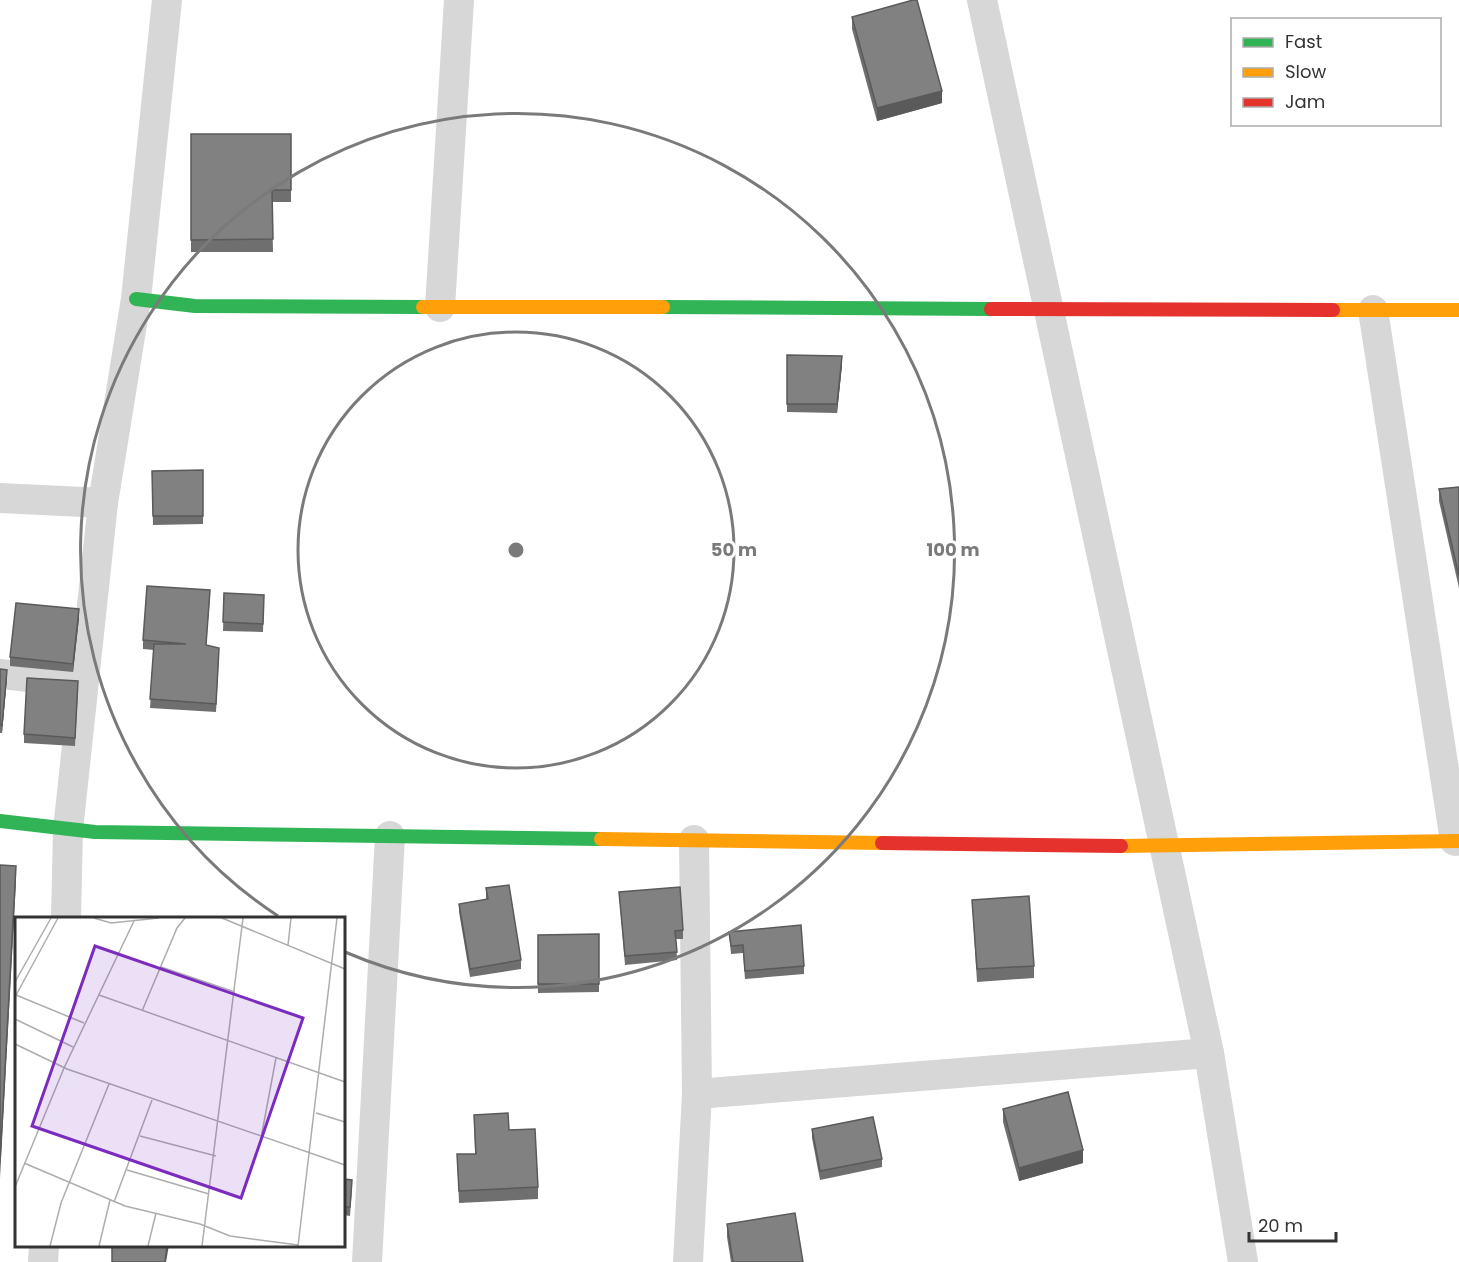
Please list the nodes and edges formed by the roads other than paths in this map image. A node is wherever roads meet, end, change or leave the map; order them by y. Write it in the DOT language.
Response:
graph roads {
  1 [pos="168,0"];
  2 [pos="459,0"];
  3 [pos="982,0"];
  4 [pos="136,299"];
  5 [pos="440,307"];
  6 [pos="1049,309"];
  7 [pos="1373,310"];
  8 [pos="1459,310"];
  9 [pos="0,498"];
  10 [pos="102,503"];
  11 [pos="0,674"];
  12 [pos="83,683"];
  13 [pos="0,821"];
  14 [pos="68,830"];
  15 [pos="390,836"];
  16 [pos="694,840"];
  17 [pos="1457,841"];
  18 [pos="1164,847"];
  19 [pos="66,917"];
  20 [pos="1209,1053"];
  21 [pos="697,1094"];
  22 [pos="44,1247"];
  23 [pos="43,1262"];
  24 [pos="367,1262"];
  25 [pos="688,1262"];
  26 [pos="1243,1262"];
  1 -- 4 [label="street"];
  2 -- 5 [label="street"];
  3 -- 6 [label="street"];
  4 -- 5 [label="street"];
  4 -- 10 [label="street"];
  5 -- 6 [label="street"];
  6 -- 7 [label="street"];
  6 -- 18 [label="street"];
  7 -- 8 [label="street"];
  7 -- 17 [label="street"];
  9 -- 10 [label="street"];
  10 -- 12 [label="street"];
  11 -- 12 [label="street"];
  12 -- 14 [label="street"];
  13 -- 14 [label="street"];
  14 -- 15 [label="street"];
  14 -- 19 [label="street"];
  15 -- 16 [label="street"];
  15 -- 24 [label="street"];
  16 -- 18 [label="street"];
  16 -- 21 [label="street"];
  17 -- 18 [label="street"];
  18 -- 20 [label="street"];
  20 -- 21 [label="street"];
  20 -- 26 [label="street"];
  21 -- 25 [label="street"];
  22 -- 23 [label="street"];
}
